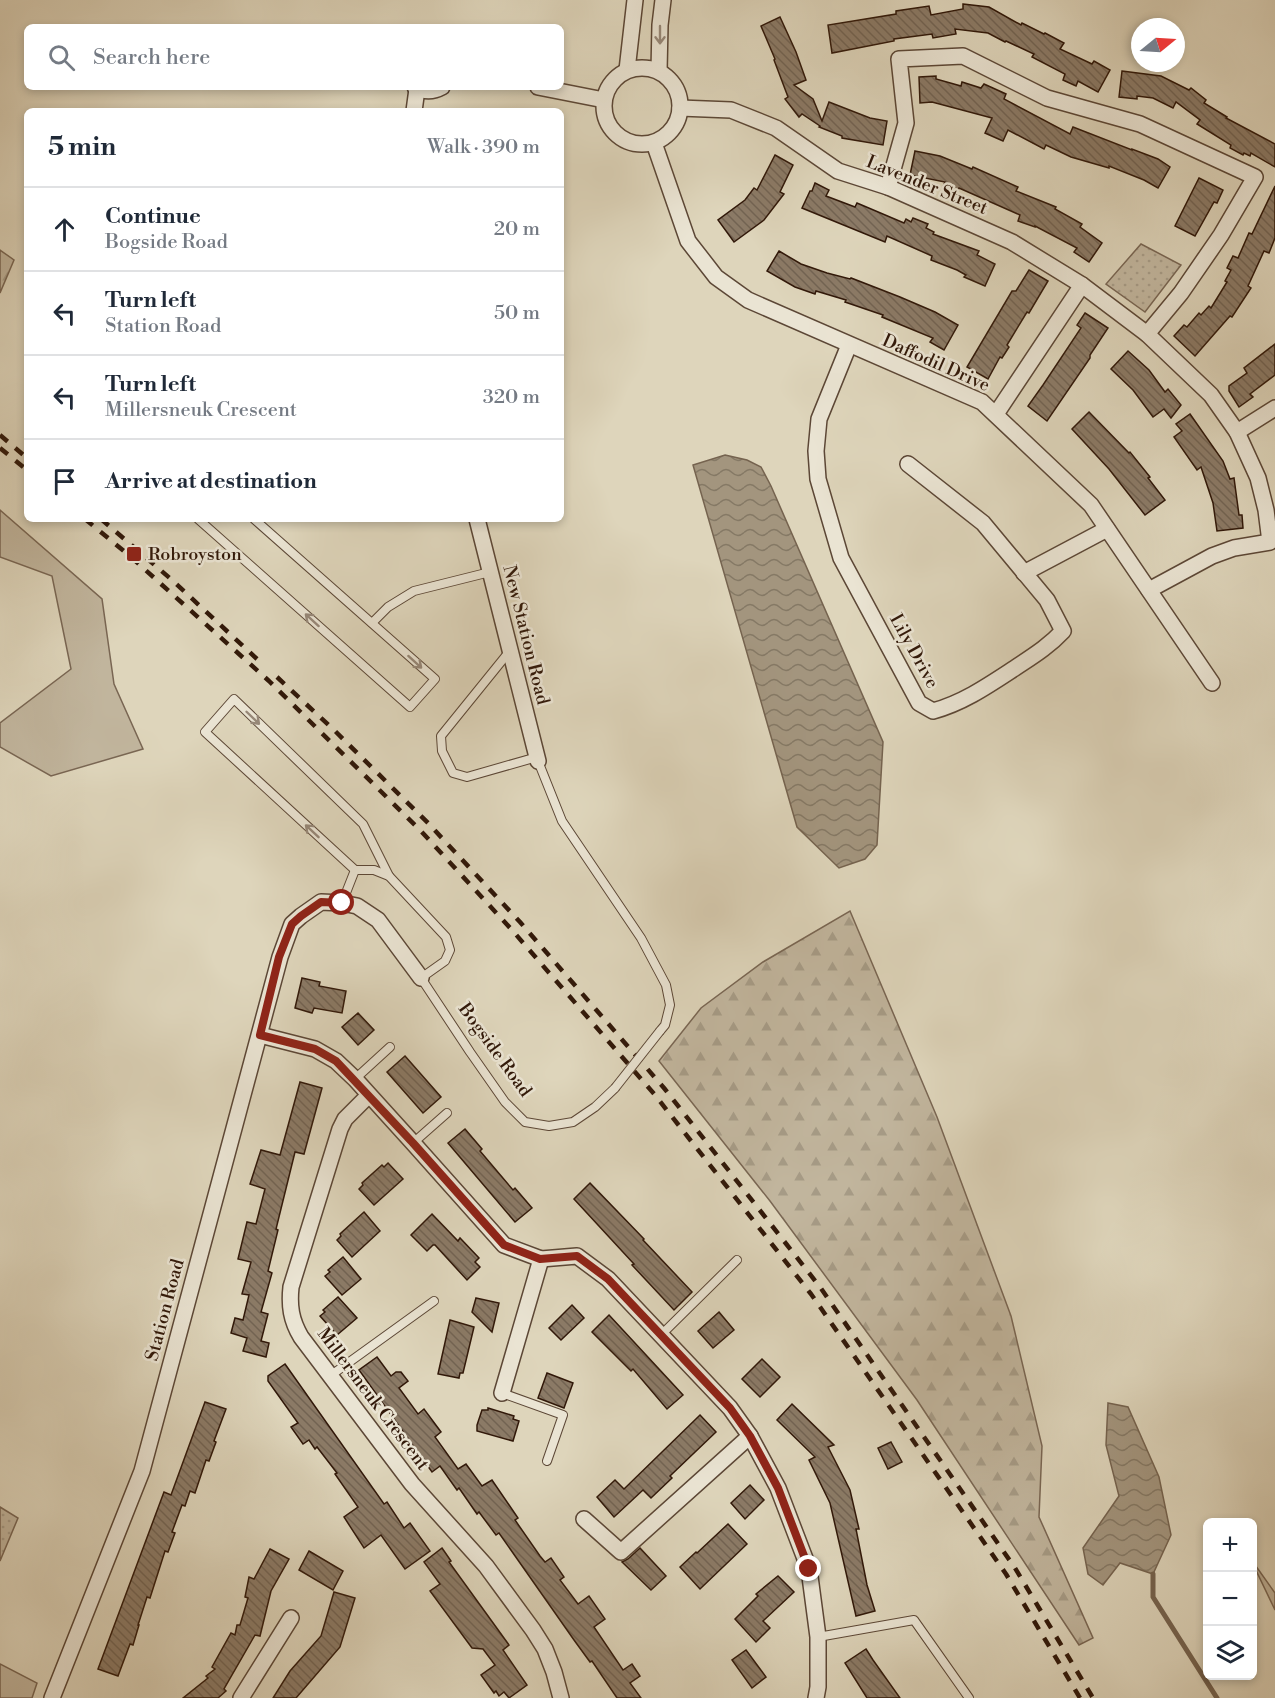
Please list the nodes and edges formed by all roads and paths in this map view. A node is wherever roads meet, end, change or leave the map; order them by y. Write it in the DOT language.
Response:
graph roads {
  1 [pos="635,0"];
  2 [pos="663,0"];
  3 [pos="627,70"];
  4 [pos="659,71"];
  5 [pos="416,90"];
  6 [pos="553,90"];
  7 [pos="604,100"];
  8 [pos="414,108"];
  9 [pos="680,108"];
  10 [pos="654,142"];
  11 [pos="888,186"];
  12 [pos="1082,285"];
  13 [pos="1147,334"];
  14 [pos="849,345"];
  15 [pos="1275,408"];
  16 [pos="996,414"];
  17 [pos="1238,432"];
  18 [pos="908,464"];
  19 [pos="201,522"];
  20 [pos="257,522"];
  21 [pos="478,522"];
  22 [pos="1107,529"];
  23 [pos="1273,542"];
  24 [pos="490,572"];
  25 [pos="1024,573"];
  26 [pos="1149,590"];
  27 [pos="372,623"];
  28 [pos="510,651"];
  29 [pos="1212,683"];
  30 [pos="538,759"];
  31 [pos="355,870"];
  32 [pos="389,876"];
  33 [pos="342,903"];
  34 [pos="421,978"];
  35 [pos="260,1035"];
  36 [pos="390,1047"];
  37 [pos="355,1079"];
  38 [pos="368,1096"];
  39 [pos="447,1113"];
  40 [pos="413,1143"];
  41 [pos="540,1259"];
  42 [pos="737,1260"];
  43 [pos="434,1301"];
  44 [pos="661,1335"];
  45 [pos="330,1376"];
  46 [pos="502,1393"];
  47 [pos="750,1436"];
  48 [pos="547,1461"];
  49 [pos="584,1519"];
  50 [pos="291,1618"];
  51 [pos="818,1637"];
  52 [pos="52,1698"];
  53 [pos="241,1698"];
  54 [pos="561,1698"];
  55 [pos="816,1698"];
  56 [pos="969,1698"];
  1 -- 3 [label="street"];
  2 -- 4 [label="street, one-way"];
  3 -- 4 [label="street"];
  3 -- 7 [label="street"];
  4 -- 9 [label="street"];
  5 -- 8 [label="street"];
  6 -- 7 [label="street"];
  7 -- 10 [label="street"];
  9 -- 10 [label="street"];
  9 -- 11 [label="street, Lavender Street"];
  10 -- 14 [label="street, Daffodil Drive"];
  11 -- 12 [label="street, Lavender Street"];
  11 -- 13 [label="street"];
  12 -- 13 [label="street, Lavender Street"];
  12 -- 16 [label="street"];
  13 -- 17 [label="street, Lavender Street"];
  14 -- 16 [label="street, Daffodil Drive"];
  14 -- 25 [label="street, Lily Drive"];
  15 -- 17 [label="street"];
  16 -- 22 [label="street, Daffodil Drive"];
  17 -- 23 [label="street, Lavender Street"];
  18 -- 25 [label="street, Lily Drive"];
  27 -- 19 [label="lane, one-way"];
  20 -- 27 [label="lane"];
  21 -- 24 [label="street, New Station Road"];
  22 -- 25 [label="street"];
  22 -- 26 [label="street, Daffodil Drive"];
  23 -- 26 [label="street"];
  24 -- 27 [label="lane"];
  24 -- 28 [label="street, New Station Road"];
  26 -- 29 [label="street, Daffodil Drive"];
  28 -- 30 [label="street, New Station Road"];
  28 -- 30 [label="lane"];
  30 -- 34 [label="lane, Bogside Road, bridge"];
  31 -- 32 [label="lane"];
  31 -- 32 [label="lane, one-way"];
  31 -- 33 [label="lane"];
  32 -- 34 [label="lane"];
  33 -- 34 [label="street, Bogside Road"];
  33 -- 35 [label="street, Station Road"];
  35 -- 37 [label="street"];
  35 -- 52 [label="street, Station Road"];
  36 -- 37 [label="lane"];
  37 -- 38 [label="street"];
  38 -- 40 [label="street"];
  38 -- 45 [label="street, Millersneuk Crescent"];
  39 -- 40 [label="lane"];
  40 -- 41 [label="street"];
  41 -- 44 [label="street"];
  41 -- 46 [label="street"];
  42 -- 44 [label="lane"];
  43 -- 45 [label="lane"];
  44 -- 47 [label="street"];
  45 -- 54 [label="street, Millersneuk Crescent"];
  46 -- 48 [label="lane"];
  47 -- 49 [label="street"];
  47 -- 51 [label="street"];
  50 -- 53 [label="street"];
  51 -- 55 [label="street"];
  51 -- 56 [label="lane"];
}
